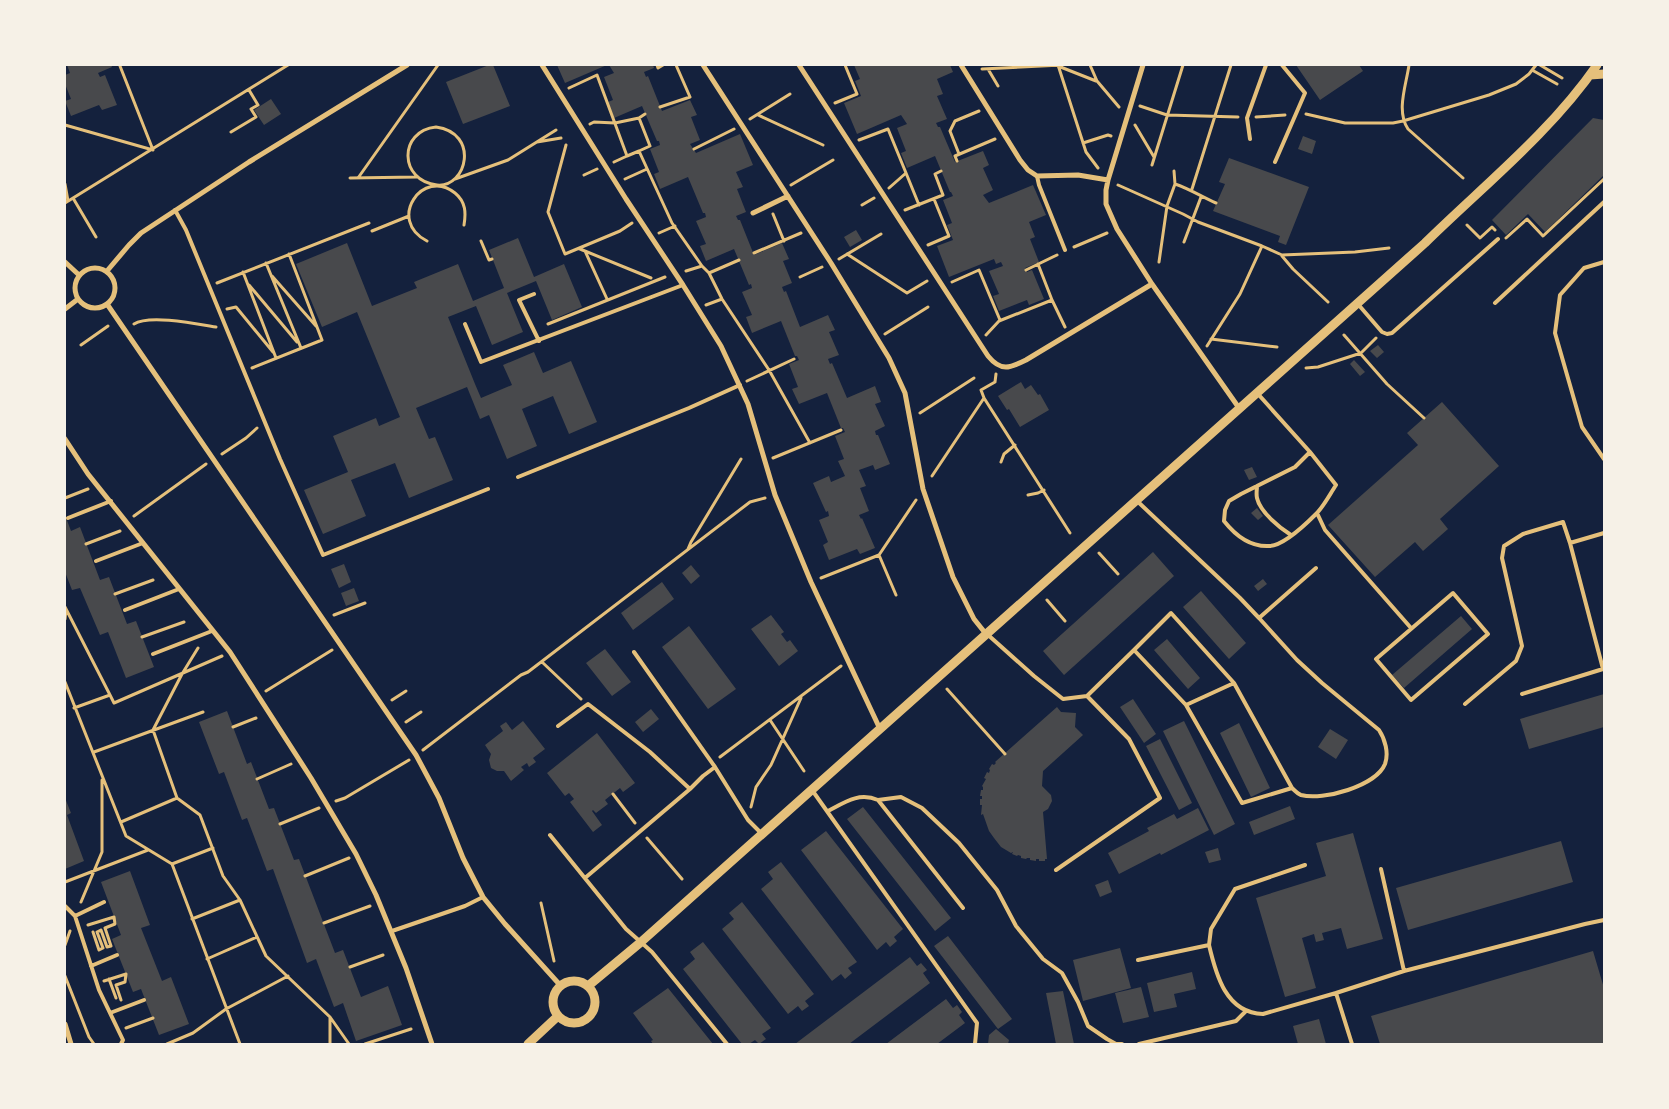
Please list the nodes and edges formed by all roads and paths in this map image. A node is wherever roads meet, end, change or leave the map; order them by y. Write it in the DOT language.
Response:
graph roads {
  1 [pos="288,65"];
  2 [pos="407,65"];
  3 [pos="438,65"];
  4 [pos="542,65"];
  5 [pos="657,65"];
  6 [pos="663,65"];
  7 [pos="676,65"];
  8 [pos="703,65"];
  9 [pos="799,65"];
  10 [pos="845,65"];
  11 [pos="961,65"];
  12 [pos="1059,65"];
  13 [pos="1090,65"];
  14 [pos="1143,65"];
  15 [pos="1183,65"];
  16 [pos="1231,65"];
  17 [pos="1266,65"];
  18 [pos="1282,65"];
  19 [pos="1409,65"];
  20 [pos="1536,65"];
  21 [pos="1540,65"];
  22 [pos="1597,65"];
  23 [pos="120,66"];
  24 [pos="982,69"];
  25 [pos="988,69"];
  26 [pos="1532,70"];
  27 [pos="1604,74"];
  28 [pos="1590,76"];
  29 [pos="1562,78"];
  30 [pos="1097,81"];
  31 [pos="1557,84"];
  32 [pos="998,86"];
  33 [pos="250,90"];
  34 [pos="559,92"];
  35 [pos="1132,103"];
  36 [pos="826,106"];
  37 [pos="986,106"];
  38 [pos="660,107"];
  39 [pos="645,114"];
  40 [pos="757,115"];
  41 [pos="1167,115"];
  42 [pos="1127,117"];
  43 [pos="639,118"];
  44 [pos="1338,121"];
  45 [pos="1403,121"];
  46 [pos="615,123"];
  47 [pos="65,125"];
  48 [pos="581,129"];
  49 [pos="556,130"];
  50 [pos="231,132"];
  51 [pos="1004,134"];
  52 [pos="561,138"];
  53 [pos="1121,138"];
  54 [pos="1250,139"];
  55 [pos="536,142"];
  56 [pos="1083,143"];
  57 [pos="850,144"];
  58 [pos="566,145"];
  59 [pos="823,145"];
  60 [pos="153,150"];
  61 [pos="639,151"];
  62 [pos="959,154"];
  63 [pos="627,156"];
  64 [pos="1154,157"];
  65 [pos="833,160"];
  66 [pos="957,161"];
  67 [pos="1275,162"];
  68 [pos="1152,165"];
  69 [pos="605,166"];
  70 [pos="647,169"];
  71 [pos="941,171"];
  72 [pos="1174,171"];
  73 [pos="906,173"];
  74 [pos="584,175"];
  75 [pos="1037,176"];
  76 [pos="417,177"];
  77 [pos="350,178"];
  78 [pos="358,178"];
  79 [pos="1463,178"];
  80 [pos="1604,179"];
  81 [pos="454,180"];
  82 [pos="1108,180"];
  83 [pos="615,182"];
  84 [pos="65,184"];
  85 [pos="1175,184"];
  86 [pos="438,185"];
  87 [pos="889,188"];
  88 [pos="784,190"];
  89 [pos="1192,190"];
  90 [pos="788,196"];
  91 [pos="876,197"];
  92 [pos="1201,197"];
  93 [pos="73,198"];
  94 [pos="934,199"];
  95 [pos="66,202"];
  96 [pos="1604,202"];
  97 [pos="1216,203"];
  98 [pos="769,205"];
  99 [pos="862,205"];
  100 [pos="919,205"];
  101 [pos="1167,206"];
  102 [pos="175,210"];
  103 [pos="753,213"];
  104 [pos="896,214"];
  105 [pos="409,216"];
  106 [pos="639,219"];
  107 [pos="1193,219"];
  108 [pos="369,223"];
  109 [pos="464,225"];
  110 [pos="1467,225"];
  111 [pos="1117,229"];
  112 [pos="810,230"];
  113 [pos="372,232"];
  114 [pos="1498,233"];
  115 [pos="96,237"];
  116 [pos="1498,239"];
  117 [pos="481,240"];
  118 [pos="1504,240"];
  119 [pos="427,241"];
  120 [pos="784,241"];
  121 [pos="1184,242"];
  122 [pos="1262,246"];
  123 [pos="580,248"];
  124 [pos="1389,248"];
  125 [pos="918,249"];
  126 [pos="1066,250"];
  127 [pos="585,251"];
  128 [pos="289,254"];
  129 [pos="754,254"];
  130 [pos="847,254"];
  131 [pos="1282,256"];
  132 [pos="492,259"];
  133 [pos="739,260"];
  134 [pos="65,262"];
  135 [pos="1159,262"];
  136 [pos="1604,262"];
  137 [pos="266,263"];
  138 [pos="1038,264"];
  139 [pos="702,266"];
  140 [pos="1026,270"];
  141 [pos="107,271"];
  142 [pos="243,272"];
  143 [pos="709,273"];
  144 [pos="270,274"];
  145 [pos="676,274"];
  146 [pos="79,275"];
  147 [pos="936,276"];
  148 [pos="651,278"];
  149 [pos="247,283"];
  150 [pos="683,284"];
  151 [pos="1152,284"];
  152 [pos="209,286"];
  153 [pos="944,288"];
  154 [pos="534,294"];
  155 [pos="78,299"];
  156 [pos="722,299"];
  157 [pos="607,300"];
  158 [pos="1052,300"];
  159 [pos="1328,302"];
  160 [pos="1357,303"];
  161 [pos="1495,303"];
  162 [pos="107,304"];
  163 [pos="928,307"];
  164 [pos="698,308"];
  165 [pos="65,309"];
  166 [pos="219,310"];
  167 [pos="1000,320"];
  168 [pos="134,324"];
  169 [pos="465,324"];
  170 [pos="108,326"];
  171 [pos="318,328"];
  172 [pos="227,329"];
  173 [pos="534,330"];
  174 [pos="1382,332"];
  175 [pos="1069,334"];
  176 [pos="1344,335"];
  177 [pos="878,338"];
  178 [pos="1211,339"];
  179 [pos="539,341"];
  180 [pos="979,343"];
  181 [pos="82,345"];
  182 [pos="300,346"];
  183 [pos="1278,348"];
  184 [pos="1202,353"];
  185 [pos="1360,353"];
  186 [pos="276,356"];
  187 [pos="794,359"];
  188 [pos="998,366"];
  189 [pos="1306,368"];
  190 [pos="769,370"];
  191 [pos="244,371"];
  192 [pos="974,378"];
  193 [pos="740,384"];
  194 [pos="1257,392"];
  195 [pos="984,398"];
  196 [pos="1239,408"];
  197 [pos="909,418"];
  198 [pos="1424,418"];
  199 [pos="265,421"];
  200 [pos="842,430"];
  201 [pos="65,439"];
  202 [pos="810,443"];
  203 [pos="1015,445"];
  204 [pos="1310,452"];
  205 [pos="213,459"];
  206 [pos="740,459"];
  207 [pos="1604,459"];
  208 [pos="766,461"];
  209 [pos="1001,462"];
  210 [pos="518,477"];
  211 [pos="1257,486"];
  212 [pos="923,488"];
  213 [pos="488,489"];
  214 [pos="1044,490"];
  215 [pos="84,491"];
  216 [pos="775,495"];
  217 [pos="1028,495"];
  218 [pos="65,498"];
  219 [pos="1136,500"];
  220 [pos="112,501"];
  221 [pos="1317,513"];
  222 [pos="68,518"];
  223 [pos="129,523"];
  224 [pos="1070,533"];
  225 [pos="1604,533"];
  226 [pos="1291,535"];
  227 [pos="143,543"];
  228 [pos="1570,543"];
  229 [pos="86,544"];
  230 [pos="688,550"];
  231 [pos="1099,553"];
  232 [pos="878,555"];
  233 [pos="96,561"];
  234 [pos="1316,568"];
  235 [pos="1118,574"];
  236 [pos="153,580"];
  237 [pos="811,582"];
  238 [pos="179,589"];
  239 [pos="116,594"];
  240 [pos="896,595"];
  241 [pos="1047,600"];
  242 [pos="365,603"];
  243 [pos="66,608"];
  244 [pos="125,610"];
  245 [pos="334,615"];
  246 [pos="65,618"];
  247 [pos="1259,618"];
  248 [pos="1065,620"];
  249 [pos="184,622"];
  250 [pos="1411,628"];
  251 [pos="212,631"];
  252 [pos="986,634"];
  253 [pos="142,638"];
  254 [pos="202,642"];
  255 [pos="340,645"];
  256 [pos="1134,650"];
  257 [pos="230,652"];
  258 [pos="634,652"];
  259 [pos="153,654"];
  260 [pos="542,662"];
  261 [pos="848,662"];
  262 [pos="182,674"];
  263 [pos="65,682"];
  264 [pos="1234,684"];
  265 [pos="947,688"];
  266 [pos="406,691"];
  267 [pos="258,693"];
  268 [pos="1522,694"];
  269 [pos="110,695"];
  270 [pos="70,696"];
  271 [pos="802,696"];
  272 [pos="1087,696"];
  273 [pos="65,698"];
  274 [pos="392,700"];
  275 [pos="1465,704"];
  276 [pos="587,705"];
  277 [pos="1186,705"];
  278 [pos="74,708"];
  279 [pos="203,712"];
  280 [pos="421,712"];
  281 [pos="256,718"];
  282 [pos="770,720"];
  283 [pos="406,722"];
  284 [pos="558,726"];
  285 [pos="233,727"];
  286 [pos="880,729"];
  287 [pos="153,730"];
  288 [pos="783,739"];
  289 [pos="424,749"];
  290 [pos="94,752"];
  291 [pos="1005,754"];
  292 [pos="409,759"];
  293 [pos="301,760"];
  294 [pos="712,763"];
  295 [pos="715,767"];
  296 [pos="804,771"];
  297 [pos="102,777"];
  298 [pos="257,778"];
  299 [pos="1292,788"];
  300 [pos="690,789"];
  301 [pos="812,790"];
  302 [pos="177,798"];
  303 [pos="878,800"];
  304 [pos="327,804"];
  305 [pos="828,811"];
  306 [pos="748,820"];
  307 [pos="121,822"];
  308 [pos="280,824"];
  309 [pos="762,834"];
  310 [pos="550,835"];
  311 [pos="213,848"];
  312 [pos="148,850"];
  313 [pos="342,862"];
  314 [pos="172,864"];
  315 [pos="1305,865"];
  316 [pos="1381,869"];
  317 [pos="1056,870"];
  318 [pos="93,872"];
  319 [pos="306,876"];
  320 [pos="585,878"];
  321 [pos="65,882"];
  322 [pos="483,897"];
  323 [pos="240,900"];
  324 [pos="104,902"];
  325 [pos="380,902"];
  326 [pos="541,903"];
  327 [pos="65,906"];
  328 [pos="963,908"];
  329 [pos="75,916"];
  330 [pos="192,919"];
  331 [pos="1604,920"];
  332 [pos="100,921"];
  333 [pos="324,923"];
  334 [pos="90,925"];
  335 [pos="392,931"];
  336 [pos="257,936"];
  337 [pos="641,942"];
  338 [pos="65,945"];
  339 [pos="1209,945"];
  340 [pos="384,955"];
  341 [pos="117,956"];
  342 [pos="207,959"];
  343 [pos="1138,960"];
  344 [pos="554,961"];
  345 [pos="90,966"];
  346 [pos="350,967"];
  347 [pos="1404,971"];
  348 [pos="65,976"];
  349 [pos="288,976"];
  350 [pos="111,978"];
  351 [pos="560,985"];
  352 [pos="588,986"];
  353 [pos="1336,993"];
  354 [pos="144,1000"];
  355 [pos="226,1009"];
  356 [pos="1245,1012"];
  357 [pos="110,1013"];
  358 [pos="558,1016"];
  359 [pos="330,1017"];
  360 [pos="153,1018"];
  361 [pos="65,1024"];
  362 [pos="411,1028"];
  363 [pos="118,1030"];
  364 [pos="68,1041"];
  365 [pos="94,1044"];
  366 [pos="122,1044"];
  367 [pos="167,1044"];
  368 [pos="240,1044"];
  369 [pos="330,1044"];
  370 [pos="348,1044"];
  371 [pos="365,1044"];
  372 [pos="432,1044"];
  373 [pos="528,1044"];
  374 [pos="727,1044"];
  375 [pos="975,1044"];
  376 [pos="1122,1044"];
  377 [pos="1140,1044"];
  378 [pos="1352,1044"];
  1 -- 33 [label="path"];
  2 -- 102 [label="street"];
  3 -- 78 [label="path"];
  4 -- 34 [label="street"];
  5 -- 6 [label="path"];
  7 -- 38 [label="path"];
  8 -- 88 [label="street"];
  9 -- 36 [label="street"];
  10 -- 36 [label="path"];
  11 -- 37 [label="street"];
  12 -- 25 [label="path"];
  12 -- 30 [label="path"];
  12 -- 56 [label="path"];
  13 -- 30 [label="path"];
  14 -- 35 [label="street"];
  15 -- 41 [label="path"];
  16 -- 89 [label="path"];
  17 -- 54 [label="lane"];
  18 -- 67 [label="lane"];
  19 -- 45 [label="path"];
  20 -- 26 [label="path"];
  21 -- 29 [label="path"];
  22 -- 28 [label="street"];
  23 -- 60 [label="path"];
  24 -- 25 [label="path"];
  25 -- 32 [label="path"];
  26 -- 31 [label="path"];
  26 -- 45 [label="path"];
  27 -- 28 [label="street"];
  28 -- 160 [label="street"];
  30 -- 42 [label="path"];
  33 -- 50 [label="path"];
  33 -- 60 [label="path"];
  34 -- 46 [label="path"];
  34 -- 48 [label="street"];
  35 -- 41 [label="path"];
  35 -- 42 [label="street"];
  36 -- 57 [label="street"];
  37 -- 51 [label="street"];
  37 -- 62 [label="path"];
  39 -- 43 [label="path"];
  40 -- 59 [label="path"];
  41 -- 64 [label="path"];
  42 -- 53 [label="street"];
  42 -- 64 [label="path"];
  43 -- 46 [label="path"];
  43 -- 61 [label="path"];
  44 -- 45 [label="path"];
  45 -- 79 [label="path"];
  46 -- 48 [label="path"];
  46 -- 63 [label="path"];
  47 -- 60 [label="path"];
  48 -- 69 [label="street"];
  49 -- 55 [label="path"];
  51 -- 62 [label="path"];
  51 -- 75 [label="street"];
  52 -- 55 [label="path"];
  53 -- 56 [label="path"];
  53 -- 82 [label="street"];
  55 -- 81 [label="path"];
  56 -- 82 [label="path"];
  57 -- 73 [label="path"];
  57 -- 104 [label="street"];
  58 -- 123 [label="path"];
  60 -- 93 [label="path"];
  61 -- 63 [label="path"];
  61 -- 70 [label="path"];
  62 -- 66 [label="path"];
  63 -- 69 [label="path"];
  64 -- 68 [label="path"];
  65 -- 88 [label="path"];
  69 -- 74 [label="path"];
  69 -- 83 [label="street"];
  70 -- 83 [label="path"];
  70 -- 139 [label="path"];
  71 -- 94 [label="path"];
  72 -- 85 [label="path"];
  73 -- 87 [label="path"];
  73 -- 100 [label="path"];
  75 -- 82 [label="street"];
  75 -- 126 [label="lane"];
  76 -- 78 [label="path"];
  76 -- 81 [label="path"];
  76 -- 86 [label="path"];
  77 -- 78 [label="path"];
  80 -- 118 [label="path"];
  81 -- 86 [label="path"];
  82 -- 101 [label="path"];
  82 -- 111 [label="street"];
  83 -- 106 [label="street"];
  84 -- 95 [label="path"];
  85 -- 89 [label="path"];
  85 -- 101 [label="path"];
  86 -- 105 [label="path"];
  86 -- 109 [label="path"];
  88 -- 90 [label="street"];
  89 -- 92 [label="path"];
  90 -- 98 [label="street"];
  90 -- 112 [label="street"];
  91 -- 99 [label="path"];
  92 -- 97 [label="path"];
  92 -- 107 [label="path"];
  93 -- 95 [label="path"];
  93 -- 115 [label="path"];
  94 -- 100 [label="path"];
  94 -- 125 [label="path"];
  96 -- 161 [label="lane"];
  98 -- 103 [label="street"];
  98 -- 120 [label="path"];
  100 -- 104 [label="path"];
  101 -- 107 [label="path"];
  101 -- 135 [label="path"];
  102 -- 141 [label="street"];
  102 -- 152 [label="lane"];
  104 -- 125 [label="street"];
  105 -- 113 [label="path"];
  105 -- 119 [label="path"];
  106 -- 123 [label="path"];
  106 -- 145 [label="street"];
  107 -- 121 [label="path"];
  107 -- 122 [label="path"];
  108 -- 128 [label="path"];
  110 -- 114 [label="path"];
  111 -- 126 [label="path"];
  111 -- 151 [label="street"];
  112 -- 120 [label="path"];
  112 -- 177 [label="street"];
  116 -- 174 [label="lane"];
  117 -- 132 [label="path"];
  120 -- 129 [label="path"];
  122 -- 131 [label="path"];
  122 -- 178 [label="path"];
  123 -- 127 [label="path"];
  124 -- 131 [label="path"];
  125 -- 147 [label="street"];
  126 -- 138 [label="path"];
  127 -- 148 [label="path"];
  127 -- 157 [label="path"];
  128 -- 137 [label="path"];
  128 -- 171 [label="path"];
  130 -- 147 [label="path"];
  131 -- 159 [label="path"];
  133 -- 143 [label="path"];
  134 -- 146 [label="street"];
  136 -- 207 [label="lane"];
  137 -- 142 [label="path"];
  137 -- 144 [label="path"];
  138 -- 140 [label="path"];
  138 -- 158 [label="path"];
  139 -- 143 [label="path"];
  139 -- 145 [label="path"];
  141 -- 146 [label="street"];
  141 -- 162 [label="street"];
  142 -- 149 [label="path"];
  142 -- 152 [label="path"];
  143 -- 156 [label="path"];
  144 -- 171 [label="path"];
  144 -- 182 [label="path"];
  145 -- 150 [label="street"];
  145 -- 157 [label="path"];
  146 -- 155 [label="street"];
  147 -- 153 [label="street"];
  149 -- 182 [label="path"];
  149 -- 186 [label="path"];
  150 -- 164 [label="street"];
  150 -- 179 [label="lane"];
  151 -- 175 [label="street"];
  151 -- 184 [label="street"];
  152 -- 166 [label="lane"];
  153 -- 167 [label="path"];
  153 -- 180 [label="street"];
  154 -- 173 [label="lane"];
  155 -- 162 [label="street"];
  155 -- 165 [label="street"];
  156 -- 164 [label="path"];
  156 -- 190 [label="path"];
  157 -- 173 [label="path"];
  158 -- 167 [label="path"];
  158 -- 175 [label="path"];
  160 -- 174 [label="lane"];
  160 -- 194 [label="street"];
  162 -- 205 [label="street"];
  163 -- 177 [label="path"];
  164 -- 193 [label="street"];
  166 -- 172 [label="lane"];
  166 -- 186 [label="path"];
  167 -- 180 [label="path"];
  168 -- 172 [label="path"];
  169 -- 179 [label="lane"];
  170 -- 181 [label="path"];
  171 -- 182 [label="path"];
  172 -- 191 [label="lane"];
  173 -- 179 [label="lane"];
  174 -- 185 [label="path"];
  175 -- 188 [label="street"];
  176 -- 185 [label="path"];
  177 -- 197 [label="street"];
  178 -- 183 [label="path"];
  178 -- 184 [label="path"];
  180 -- 188 [label="street"];
  182 -- 186 [label="path"];
  184 -- 196 [label="street"];
  185 -- 189 [label="path"];
  185 -- 198 [label="path"];
  186 -- 191 [label="path"];
  187 -- 190 [label="path"];
  188 -- 195 [label="path"];
  190 -- 193 [label="path"];
  190 -- 202 [label="path"];
  191 -- 199 [label="lane"];
  192 -- 197 [label="path"];
  193 -- 208 [label="street"];
  193 -- 210 [label="lane"];
  194 -- 196 [label="street"];
  194 -- 204 [label="lane"];
  195 -- 203 [label="path"];
  195 -- 212 [label="path"];
  196 -- 219 [label="street"];
  197 -- 212 [label="street"];
  199 -- 205 [label="path"];
  199 -- 213 [label="lane"];
  200 -- 202 [label="path"];
  201 -- 220 [label="street"];
  202 -- 208 [label="path"];
  203 -- 209 [label="path"];
  203 -- 214 [label="path"];
  204 -- 211 [label="lane"];
  204 -- 221 [label="lane"];
  205 -- 223 [label="path"];
  205 -- 255 [label="street"];
  206 -- 230 [label="path"];
  208 -- 216 [label="street"];
  211 -- 226 [label="lane"];
  211 -- 226 [label="lane"];
  212 -- 232 [label="path"];
  212 -- 252 [label="street"];
  214 -- 217 [label="path"];
  214 -- 224 [label="path"];
  215 -- 218 [label="path"];
  216 -- 230 [label="path"];
  216 -- 237 [label="street"];
  219 -- 247 [label="lane"];
  219 -- 252 [label="street"];
  220 -- 222 [label="lane"];
  220 -- 223 [label="street"];
  221 -- 226 [label="lane"];
  221 -- 250 [label="lane"];
  223 -- 227 [label="street"];
  223 -- 229 [label="path"];
  225 -- 228 [label="lane"];
  227 -- 233 [label="lane"];
  227 -- 238 [label="street"];
  228 -- 268 [label="lane"];
  228 -- 275 [label="lane"];
  230 -- 260 [label="path"];
  231 -- 235 [label="path"];
  232 -- 237 [label="path"];
  232 -- 240 [label="path"];
  234 -- 247 [label="lane"];
  236 -- 239 [label="path"];
  237 -- 261 [label="street"];
  238 -- 244 [label="lane"];
  238 -- 251 [label="street"];
  241 -- 248 [label="path"];
  242 -- 245 [label="path"];
  243 -- 246 [label="path"];
  243 -- 269 [label="path"];
  247 -- 299 [label="lane"];
  249 -- 253 [label="path"];
  250 -- 250 [label="lane"];
  251 -- 257 [label="street"];
  251 -- 259 [label="lane"];
  252 -- 272 [label="lane"];
  252 -- 286 [label="street"];
  254 -- 262 [label="path"];
  255 -- 267 [label="path"];
  255 -- 322 [label="street"];
  256 -- 264 [label="lane"];
  256 -- 272 [label="lane"];
  256 -- 277 [label="lane"];
  257 -- 262 [label="path"];
  257 -- 267 [label="street"];
  258 -- 294 [label="lane"];
  260 -- 276 [label="path"];
  260 -- 289 [label="path"];
  261 -- 271 [label="path"];
  261 -- 286 [label="street"];
  262 -- 269 [label="path"];
  262 -- 287 [label="path"];
  263 -- 270 [label="path"];
  264 -- 277 [label="lane"];
  264 -- 299 [label="lane"];
  265 -- 291 [label="path"];
  266 -- 274 [label="path"];
  267 -- 293 [label="street"];
  269 -- 278 [label="path"];
  270 -- 273 [label="path"];
  270 -- 278 [label="path"];
  271 -- 282 [label="path"];
  271 -- 288 [label="path"];
  272 -- 317 [label="lane"];
  276 -- 284 [label="lane"];
  276 -- 300 [label="lane"];
  277 -- 299 [label="lane"];
  278 -- 290 [label="path"];
  279 -- 287 [label="path"];
  280 -- 283 [label="path"];
  281 -- 285 [label="path"];
  282 -- 288 [label="path"];
  282 -- 294 [label="path"];
  286 -- 301 [label="street"];
  287 -- 290 [label="path"];
  287 -- 302 [label="path"];
  288 -- 296 [label="path"];
  288 -- 306 [label="path"];
  290 -- 297 [label="path"];
  292 -- 304 [label="path"];
  293 -- 298 [label="path"];
  293 -- 304 [label="street"];
  294 -- 295 [label="lane"];
  295 -- 300 [label="lane"];
  295 -- 306 [label="lane"];
  297 -- 307 [label="path"];
  297 -- 318 [label="path"];
  300 -- 320 [label="lane"];
  301 -- 305 [label="lane"];
  301 -- 309 [label="street"];
  302 -- 307 [label="path"];
  302 -- 311 [label="path"];
  303 -- 305 [label="lane"];
  303 -- 328 [label="lane"];
  303 -- 376 [label="lane"];
  304 -- 308 [label="path"];
  304 -- 325 [label="street"];
  305 -- 375 [label="lane"];
  306 -- 309 [label="lane"];
  307 -- 312 [label="path"];
  309 -- 337 [label="street"];
  310 -- 320 [label="lane"];
  311 -- 314 [label="path"];
  311 -- 323 [label="path"];
  312 -- 314 [label="path"];
  312 -- 318 [label="path"];
  313 -- 319 [label="path"];
  314 -- 330 [label="path"];
  315 -- 339 [label="lane"];
  316 -- 347 [label="lane"];
  318 -- 321 [label="path"];
  318 -- 329 [label="path"];
  320 -- 337 [label="lane"];
  322 -- 335 [label="lane"];
  322 -- 351 [label="street"];
  323 -- 330 [label="path"];
  323 -- 336 [label="path"];
  324 -- 329 [label="lane"];
  325 -- 333 [label="path"];
  325 -- 335 [label="street"];
  326 -- 344 [label="path"];
  327 -- 329 [label="lane"];
  329 -- 338 [label="path"];
  329 -- 345 [label="lane"];
  330 -- 342 [label="path"];
  331 -- 347 [label="lane"];
  332 -- 334 [label="path"];
  335 -- 372 [label="street"];
  336 -- 342 [label="path"];
  336 -- 349 [label="path"];
  337 -- 352 [label="street"];
  337 -- 374 [label="lane"];
  339 -- 343 [label="lane"];
  339 -- 356 [label="lane"];
  340 -- 346 [label="path"];
  341 -- 345 [label="lane"];
  342 -- 355 [label="path"];
  345 -- 357 [label="lane"];
  347 -- 353 [label="lane"];
  348 -- 365 [label="path"];
  349 -- 355 [label="path"];
  349 -- 359 [label="path"];
  350 -- 350 [label="path"];
  351 -- 352 [label="street"];
  351 -- 358 [label="street"];
  352 -- 358 [label="street"];
  353 -- 356 [label="lane"];
  353 -- 378 [label="lane"];
  354 -- 357 [label="lane"];
  355 -- 367 [label="path"];
  355 -- 368 [label="path"];
  356 -- 377 [label="lane"];
  357 -- 363 [label="lane"];
  358 -- 373 [label="street"];
  359 -- 369 [label="path"];
  359 -- 370 [label="path"];
  360 -- 363 [label="path"];
  361 -- 364 [label="street"];
  362 -- 371 [label="path"];
  363 -- 366 [label="lane"];
}
